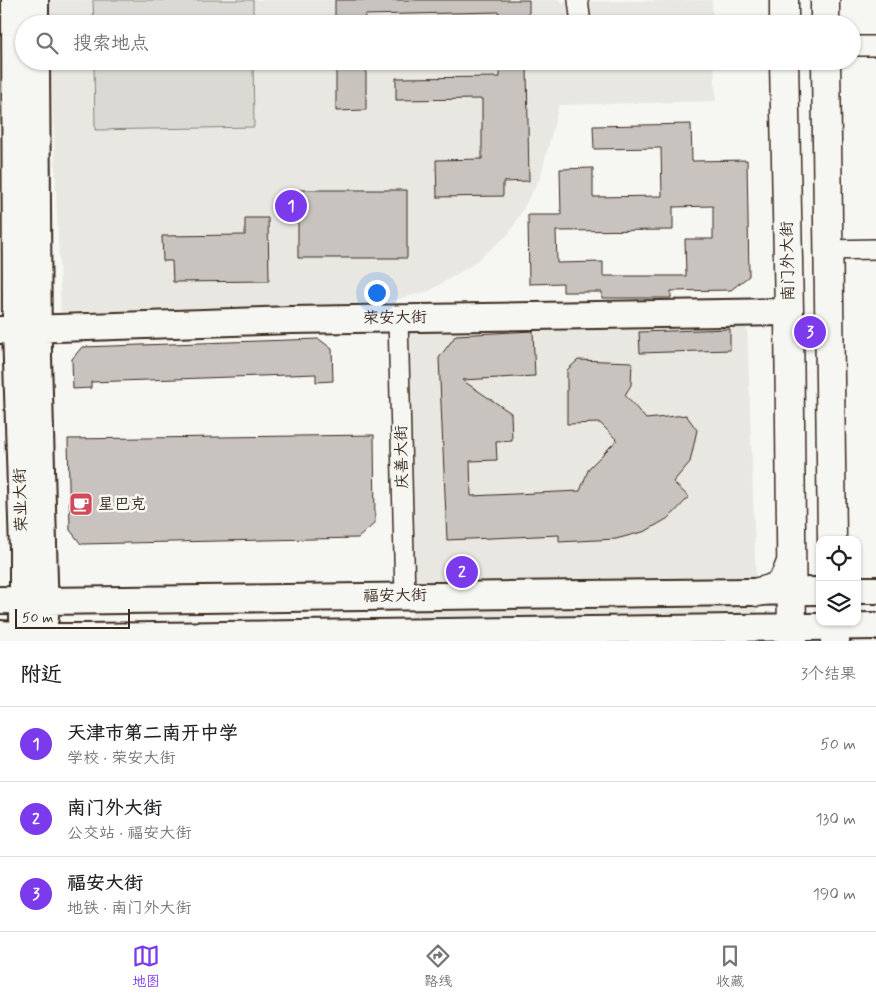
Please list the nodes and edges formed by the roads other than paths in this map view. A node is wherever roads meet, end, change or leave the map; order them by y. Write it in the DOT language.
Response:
graph roads {
  1 [pos="15,0"];
  2 [pos="35,0"];
  3 [pos="578,0"];
  4 [pos="784,0"];
  5 [pos="825,0"];
  6 [pos="15,15"];
  7 [pos="35,15"];
  8 [pos="580,15"];
  9 [pos="784,15"];
  10 [pos="825,15"];
  11 [pos="861,46"];
  12 [pos="876,46"];
  13 [pos="16,70"];
  14 [pos="35,70"];
  15 [pos="784,70"];
  16 [pos="826,70"];
  17 [pos="876,249"];
  18 [pos="828,250"];
  19 [pos="789,312"];
  20 [pos="398,318"];
  21 [pos="18,330"];
  22 [pos="832,536"];
  23 [pos="33,550"];
  24 [pos="790,562"];
  25 [pos="0,587"];
  26 [pos="861,590"];
  27 [pos="876,590"];
  28 [pos="791,591"];
  29 [pos="758,592"];
  30 [pos="816,592"];
  31 [pos="405,596"];
  32 [pos="816,597"];
  33 [pos="23,622"];
  34 [pos="876,626"];
  35 [pos="792,629"];
  36 [pos="834,630"];
  37 [pos="406,637"];
  1 -- 6 [label="street, 荣业大街"];
  2 -- 7 [label="street"];
  3 -- 8 [label="street"];
  4 -- 9 [label="main road"];
  5 -- 10 [label="main road"];
  11 -- 12 [label="street"];
  13 -- 21 [label="street, 荣业大街"];
  14 -- 21 [label="street, 荣业大街"];
  15 -- 19 [label="main road, 南门外大街"];
  16 -- 18 [label="main road"];
  17 -- 18 [label="street"];
  18 -- 22 [label="main road"];
  19 -- 20 [label="street, 荣安大街"];
  19 -- 24 [label="main road, 南门外大街"];
  20 -- 21 [label="street, 荣安大街"];
  20 -- 31 [label="street, 庆善大街"];
  21 -- 23 [label="street, 荣业大街"];
  23 -- 25 [label="street"];
  23 -- 33 [label="street, 荣业大街"];
  24 -- 28 [label="main road, 南门外大街"];
  24 -- 29 [label="main road"];
  26 -- 27 [label="street"];
  28 -- 29 [label="street, 福安大街"];
  28 -- 30 [label="street, 福安大街"];
  28 -- 35 [label="main road, 南门外大街"];
  29 -- 31 [label="street, 福安大街"];
  31 -- 33 [label="street, 福安大街"];
  32 -- 35 [label="street"];
  33 -- 37 [label="street"];
  34 -- 36 [label="street"];
  35 -- 36 [label="street"];
  35 -- 37 [label="street"];
}
